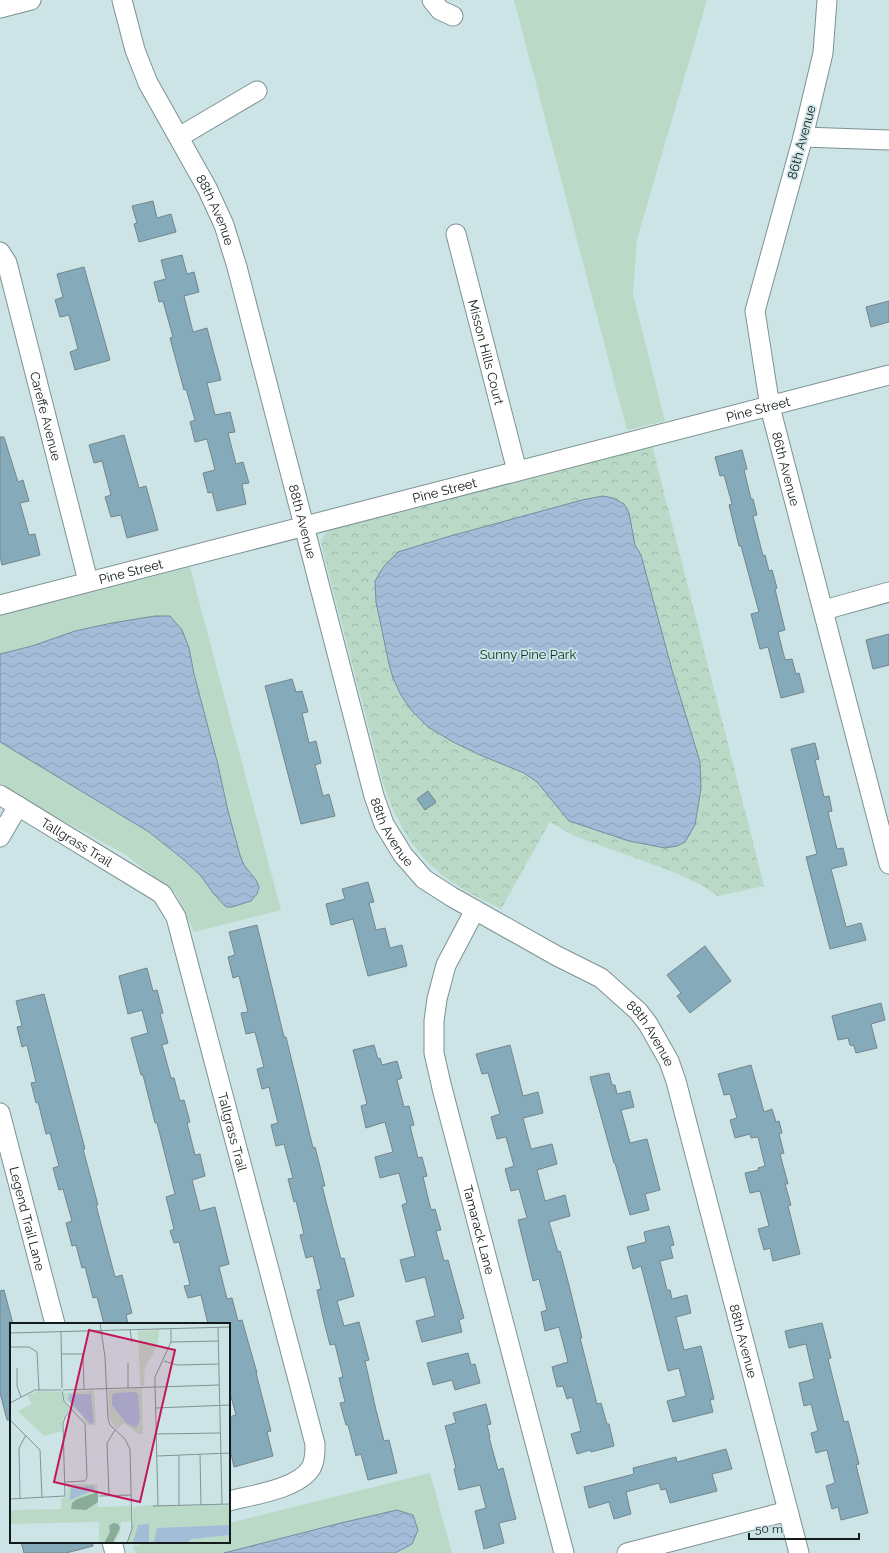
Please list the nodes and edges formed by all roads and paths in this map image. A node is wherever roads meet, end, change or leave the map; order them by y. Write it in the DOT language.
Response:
graph roads {
  1 [pos="31,0"];
  2 [pos="122,0"];
  3 [pos="432,0"];
  4 [pos="827,0"];
  5 [pos="0,8"];
  6 [pos="453,16"];
  7 [pos="257,91"];
  8 [pos="179,137"];
  9 [pos="803,137"];
  10 [pos="889,140"];
  11 [pos="456,234"];
  12 [pos="0,252"];
  13 [pos="889,375"];
  14 [pos="770,407"];
  15 [pos="517,471"];
  16 [pos="304,526"];
  17 [pos="88,581"];
  18 [pos="889,592"];
  19 [pos="0,605"];
  20 [pos="824,610"];
  21 [pos="0,795"];
  22 [pos="18,806"];
  23 [pos="0,837"];
  24 [pos="889,864"];
  25 [pos="475,910"];
  26 [pos="0,1113"];
  27 [pos="55,1323"];
  28 [pos="230,1501"];
  29 [pos="788,1511"];
  30 [pos="112,1543"];
  31 [pos="115,1553"];
  32 [pos="564,1553"];
  33 [pos="627,1553"];
  34 [pos="799,1553"];
  1 -- 5 [label="street"];
  2 -- 8 [label="street, 88th Avenue"];
  3 -- 6 [label="street"];
  4 -- 9 [label="street, 86th Avenue"];
  7 -- 8 [label="street"];
  8 -- 16 [label="street, 88th Avenue"];
  9 -- 10 [label="street"];
  9 -- 14 [label="street, 86th Avenue"];
  11 -- 15 [label="street, Misson Hills Court"];
  12 -- 17 [label="street, Careffe Avenue"];
  13 -- 14 [label="street, Pine Street"];
  14 -- 15 [label="street, Pine Street"];
  14 -- 20 [label="street, 86th Avenue"];
  15 -- 16 [label="street, Pine Street"];
  16 -- 17 [label="street, Pine Street"];
  16 -- 25 [label="street, 88th Avenue"];
  17 -- 19 [label="street, Pine Street"];
  18 -- 20 [label="street"];
  20 -- 24 [label="street, 86th Avenue"];
  21 -- 22 [label="street, Tallgrass Trail"];
  22 -- 23 [label="street"];
  22 -- 28 [label="street, Tallgrass Trail"];
  25 -- 29 [label="street, 88th Avenue"];
  25 -- 32 [label="street, Tamarack Lane"];
  26 -- 27 [label="street, Legend Trail Lane"];
  29 -- 33 [label="street"];
  29 -- 34 [label="street, 88th Avenue"];
  30 -- 31 [label="street"];
}
